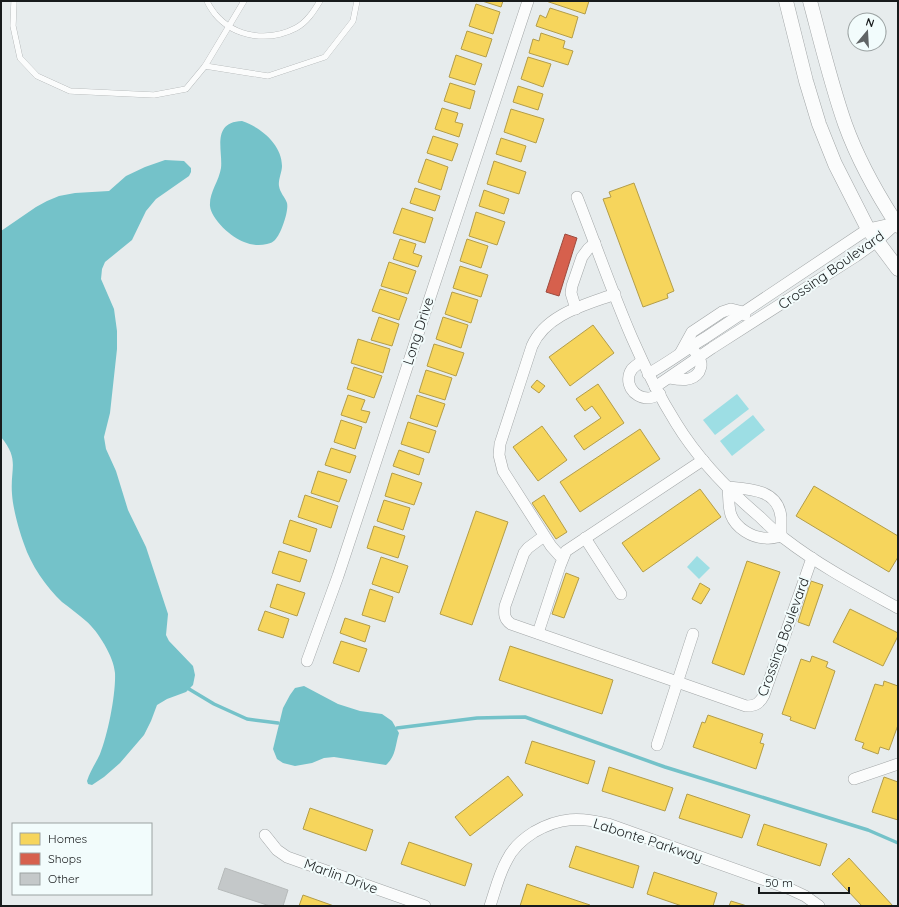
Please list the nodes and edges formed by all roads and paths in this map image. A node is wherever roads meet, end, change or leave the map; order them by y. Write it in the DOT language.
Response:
graph roads {
  1 [pos="14,1"];
  2 [pos="207,1"];
  3 [pos="244,1"];
  4 [pos="320,1"];
  5 [pos="357,1"];
  6 [pos="528,1"];
  7 [pos="786,1"];
  8 [pos="810,1"];
  9 [pos="228,26"];
  10 [pos="205,66"];
  11 [pos="577,197"];
  12 [pos="897,224"];
  13 [pos="868,229"];
  14 [pos="877,241"];
  15 [pos="595,243"];
  16 [pos="898,269"];
  17 [pos="797,277"];
  18 [pos="805,290"];
  19 [pos="615,294"];
  20 [pos="576,309"];
  21 [pos="742,312"];
  22 [pos="706,322"];
  23 [pos="751,324"];
  24 [pos="714,332"];
  25 [pos="722,342"];
  26 [pos="691,346"];
  27 [pos="680,353"];
  28 [pos="698,358"];
  29 [pos="642,361"];
  30 [pos="648,374"];
  31 [pos="657,391"];
  32 [pos="703,460"];
  33 [pos="728,487"];
  34 [pos="544,536"];
  35 [pos="781,536"];
  36 [pos="585,538"];
  37 [pos="563,557"];
  38 [pos="812,558"];
  39 [pos="621,594"];
  40 [pos="898,608"];
  41 [pos="538,634"];
  42 [pos="693,634"];
  43 [pos="307,661"];
  44 [pos="677,682"];
  45 [pos="657,745"];
  46 [pos="898,764"];
  47 [pos="854,779"];
  48 [pos="265,835"];
  49 [pos="425,906"];
  50 [pos="490,906"];
  51 [pos="819,906"];
  1 -- 10 [label="lane"];
  2 -- 9 [label="lane"];
  3 -- 9 [label="lane"];
  4 -- 9 [label="lane"];
  5 -- 10 [label="lane"];
  6 -- 43 [label="street, Long Drive"];
  7 -- 13 [label="street"];
  8 -- 12 [label="street"];
  9 -- 10 [label="lane"];
  11 -- 15 [label="street, Crossing Boulevard"];
  12 -- 13 [label="street, Crossing Boulevard"];
  12 -- 14 [label="street, Crossing Boulevard"];
  13 -- 14 [label="street"];
  13 -- 17 [label="street, Crossing Boulevard"];
  14 -- 16 [label="street"];
  14 -- 18 [label="street, Crossing Boulevard"];
  15 -- 19 [label="street, Crossing Boulevard"];
  15 -- 20 [label="street"];
  17 -- 18 [label="street"];
  17 -- 21 [label="street, Crossing Boulevard"];
  18 -- 23 [label="street, Crossing Boulevard"];
  19 -- 20 [label="street"];
  19 -- 29 [label="street, Crossing Boulevard"];
  20 -- 34 [label="street"];
  21 -- 22 [label="street, Crossing Boulevard"];
  21 -- 23 [label="street"];
  21 -- 24 [label="street, Crossing Boulevard"];
  22 -- 24 [label="street"];
  22 -- 27 [label="street, Crossing Boulevard"];
  23 -- 25 [label="street, Crossing Boulevard"];
  24 -- 25 [label="street"];
  24 -- 26 [label="street, Crossing Boulevard"];
  25 -- 28 [label="street, Crossing Boulevard"];
  26 -- 27 [label="street, Crossing Boulevard"];
  26 -- 28 [label="street"];
  27 -- 30 [label="street, Crossing Boulevard"];
  28 -- 31 [label="street"];
  29 -- 30 [label="street, Crossing Boulevard"];
  29 -- 31 [label="street"];
  30 -- 31 [label="street, Crossing Boulevard"];
  31 -- 32 [label="street, Crossing Boulevard"];
  32 -- 33 [label="street, Crossing Boulevard"];
  32 -- 36 [label="street"];
  33 -- 35 [label="street, Crossing Boulevard"];
  33 -- 35 [label="street"];
  33 -- 35 [label="street"];
  34 -- 37 [label="street"];
  34 -- 41 [label="street, Crossing Boulevard"];
  35 -- 38 [label="street, Crossing Boulevard"];
  36 -- 37 [label="street"];
  36 -- 39 [label="street"];
  37 -- 41 [label="street"];
  38 -- 40 [label="street, Crossing Boulevard"];
  38 -- 44 [label="street, Crossing Boulevard"];
  41 -- 44 [label="street, Crossing Boulevard"];
  42 -- 44 [label="street"];
  44 -- 45 [label="street"];
  46 -- 47 [label="street"];
  48 -- 49 [label="street, Marlin Drive"];
  50 -- 51 [label="street, Labonte Parkway"];
}
